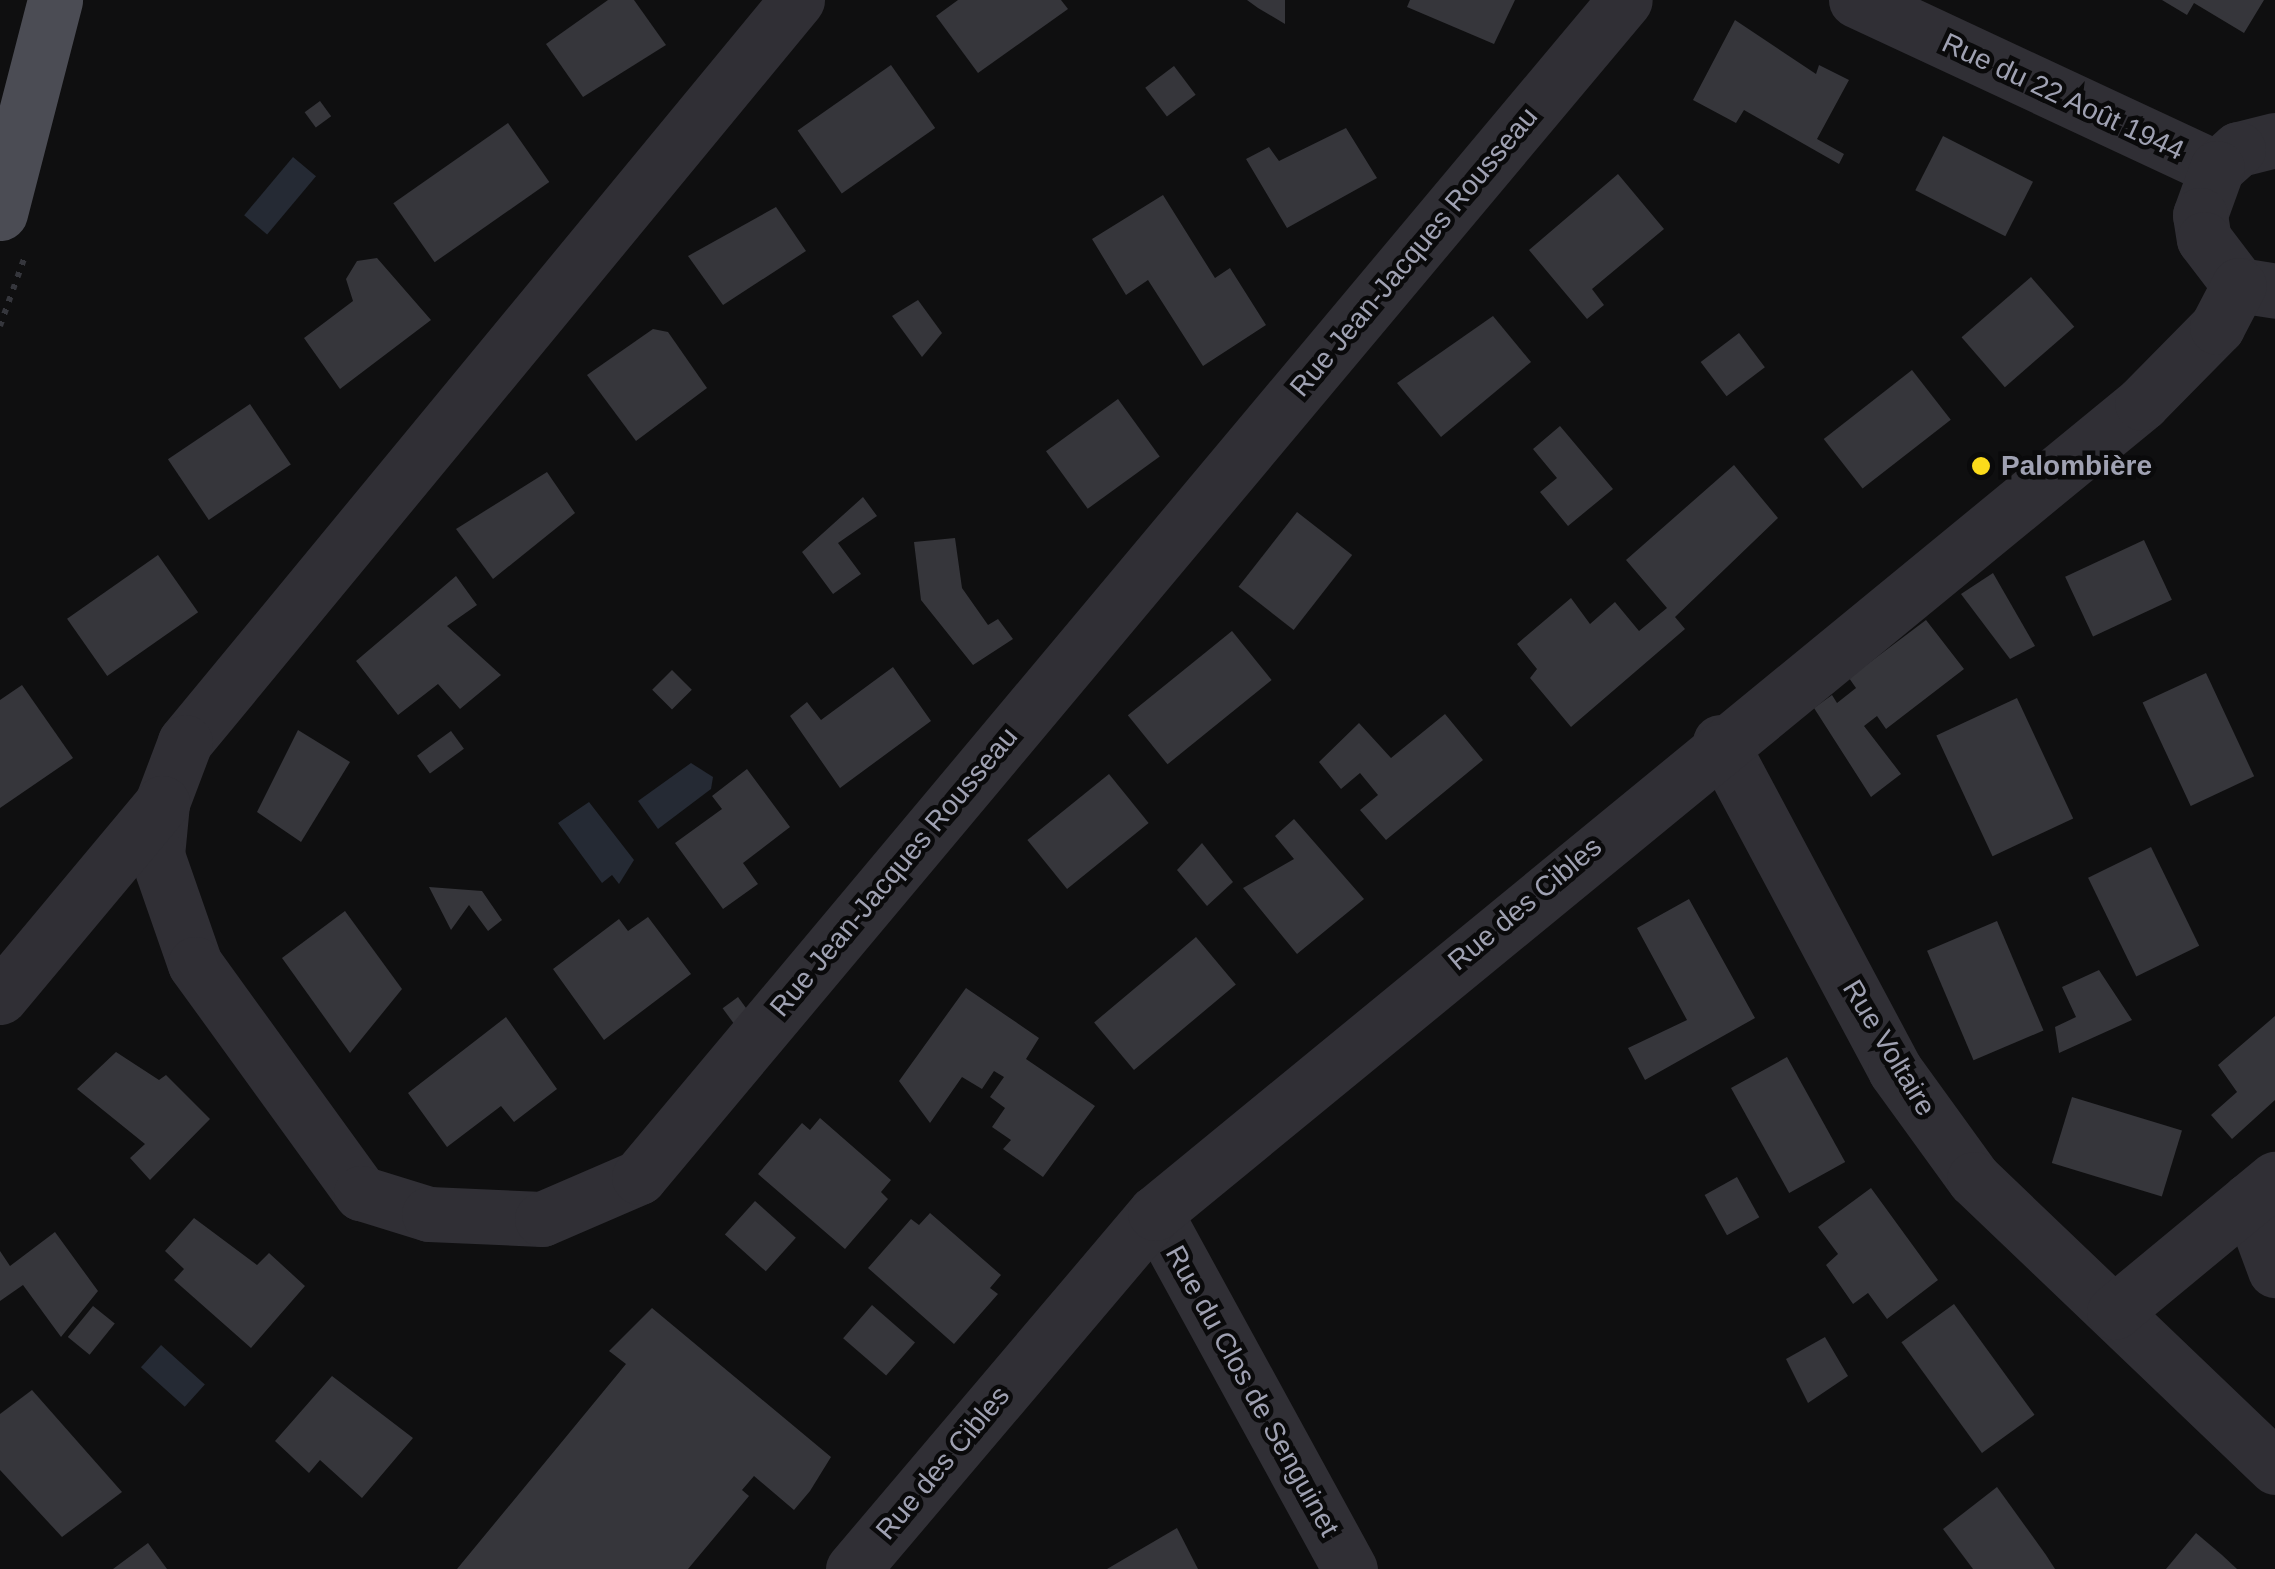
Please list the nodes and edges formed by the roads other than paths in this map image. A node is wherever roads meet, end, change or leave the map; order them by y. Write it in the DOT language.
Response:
graph roads {
  1 [pos="55,0"];
  2 [pos="796,0"];
  3 [pos="1625,0"];
  4 [pos="1856,0"];
  5 [pos="2275,140"];
  6 [pos="2216,168"];
  7 [pos="0,213"];
  8 [pos="2257,288"];
  9 [pos="1720,742"];
  10 [pos="162,802"];
  11 [pos="0,997"];
  12 [pos="2262,1190"];
  13 [pos="1155,1213"];
  14 [pos="2275,1270"];
  15 [pos="2114,1312"];
  16 [pos="2275,1466"];
  17 [pos="853,1569"];
  18 [pos="1350,1569"];
  1 -- 7 [label="main road"];
  2 -- 10 [label="street, Rue Jean-Jacques Rousseau"];
  3 -- 10 [label="street, Rue Jean-Jacques Rousseau"];
  4 -- 6 [label="street, Rue du 22 Août 1944"];
  5 -- 6 [label="street"];
  6 -- 8 [label="street"];
  8 -- 9 [label="street, Rue des Cibles"];
  9 -- 13 [label="street, Rue des Cibles"];
  9 -- 15 [label="street, Rue Voltaire"];
  10 -- 11 [label="street, Rue Jean-Jacques Rousseau"];
  12 -- 14 [label="street"];
  12 -- 15 [label="street"];
  13 -- 17 [label="street, Rue des Cibles"];
  13 -- 18 [label="street, Rue du Clos de Senguinet"];
  15 -- 16 [label="street, Rue Voltaire"];
}
